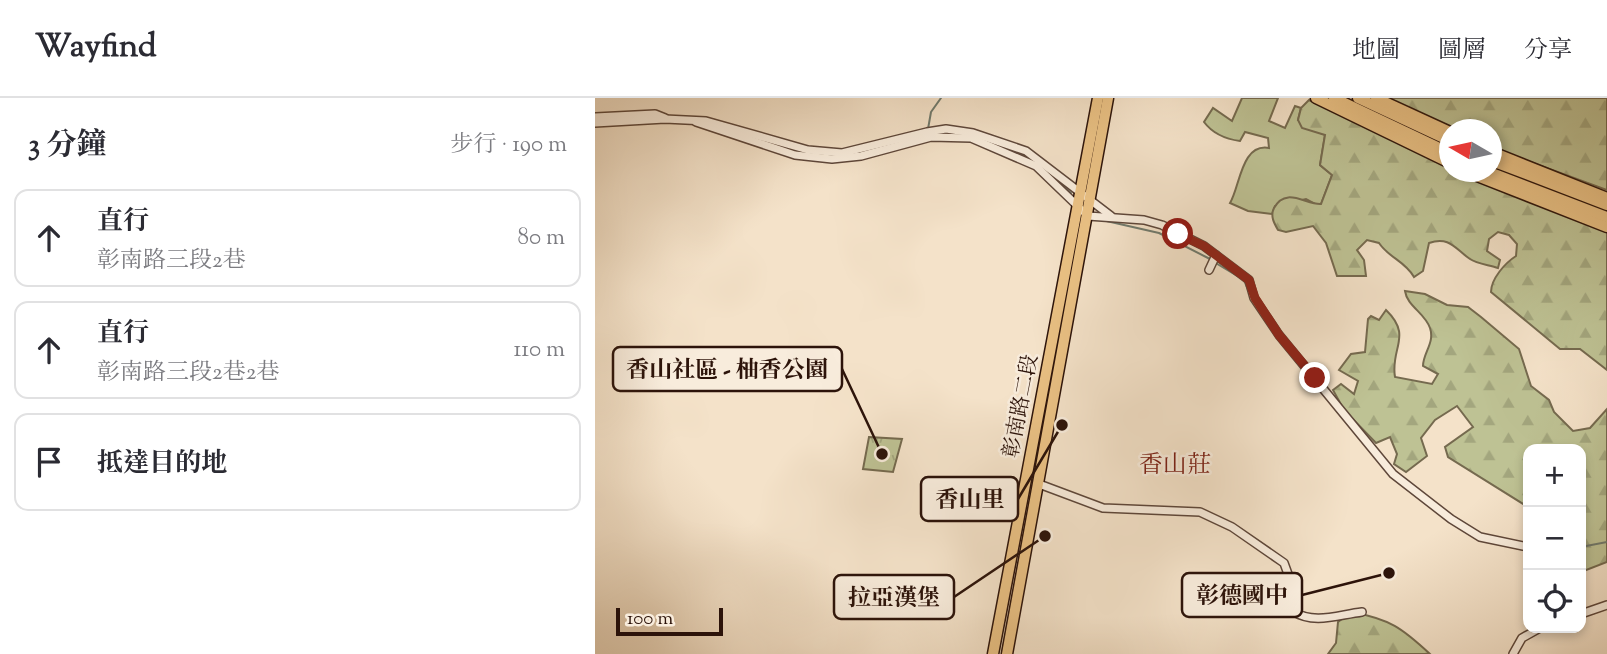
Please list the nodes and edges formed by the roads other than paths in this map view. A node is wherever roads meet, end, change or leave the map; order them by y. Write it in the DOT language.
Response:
graph roads {
  1 [pos="1098,98"];
  2 [pos="1108,98"];
  3 [pos="1316,98"];
  4 [pos="1335,98"];
  5 [pos="1358,98"];
  6 [pos="1376,98"];
  7 [pos="595,117"];
  8 [pos="665,119"];
  9 [pos="696,122"];
  10 [pos="595,123"];
  11 [pos="1439,127"];
  12 [pos="1439,136"];
  13 [pos="1439,148"];
  14 [pos="1502,156"];
  15 [pos="1439,158"];
  16 [pos="1502,165"];
  17 [pos="1502,177"];
  18 [pos="1492,182"];
  19 [pos="1079,194"];
  20 [pos="1607,198"];
  21 [pos="1091,202"];
  22 [pos="1607,205"];
  23 [pos="1077,206"];
  24 [pos="1088,216"];
  25 [pos="1111,217"];
  26 [pos="1607,217"];
  27 [pos="1607,227"];
  28 [pos="1216,255"];
  29 [pos="1209,270"];
  30 [pos="1026,480"];
  31 [pos="1039,484"];
  32 [pos="1523,546"];
  33 [pos="1607,605"];
  34 [pos="1363,612"];
  35 [pos="1586,612"];
  36 [pos="1531,633"];
  37 [pos="993,654"];
  38 [pos="1007,654"];
  39 [pos="1513,654"];
  1 -- 19 [label="main road, 彰南路二段"];
  2 -- 21 [label="main road, 彰南路二段"];
  3 -- 15 [label="main road"];
  4 -- 13 [label="main road"];
  5 -- 12 [label="main road"];
  6 -- 11 [label="main road"];
  7 -- 8 [label="street"];
  8 -- 9 [label="street"];
  8 -- 10 [label="street"];
  9 -- 19 [label="street"];
  9 -- 23 [label="street"];
  14 -- 20 [label="main road"];
  16 -- 22 [label="main road"];
  17 -- 26 [label="main road"];
  18 -- 27 [label="main road"];
  19 -- 21 [label="street"];
  19 -- 23 [label="main road, 彰南路二段"];
  21 -- 24 [label="main road, 彰南路二段"];
  21 -- 25 [label="street"];
  23 -- 24 [label="street"];
  23 -- 30 [label="main road, 彰南路二段"];
  24 -- 25 [label="street"];
  24 -- 31 [label="main road, 彰南路二段"];
  25 -- 28 [label="street"];
  28 -- 29 [label="street"];
  28 -- 32 [label="street"];
  30 -- 31 [label="main road"];
  30 -- 37 [label="main road, 彰南路二段"];
  31 -- 34 [label="street"];
  31 -- 38 [label="main road, 彰南路二段"];
  33 -- 35 [label="street"];
  36 -- 39 [label="street"];
}
